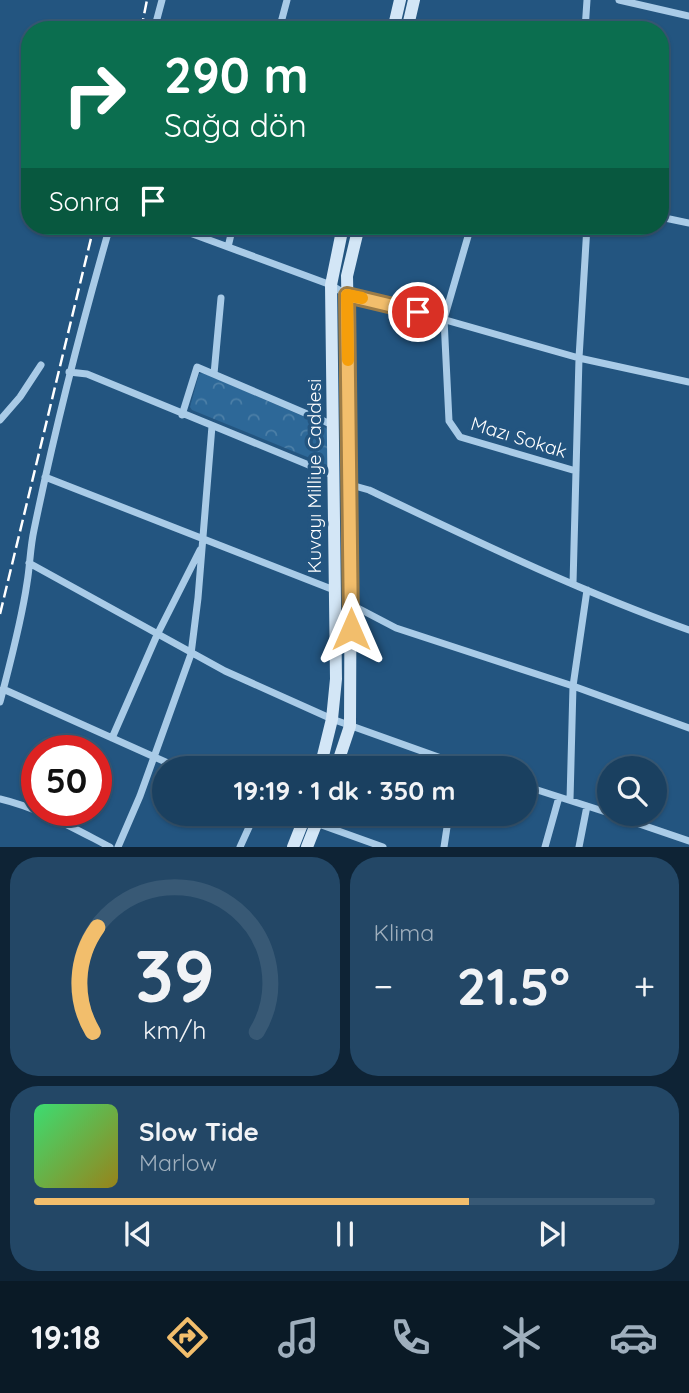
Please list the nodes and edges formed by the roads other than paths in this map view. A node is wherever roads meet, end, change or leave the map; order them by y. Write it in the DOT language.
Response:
graph roads {
  1 [pos="162,0"];
  2 [pos="287,0"];
  3 [pos="400,0"];
  4 [pos="414,0"];
  5 [pos="587,0"];
  6 [pos="619,0"];
  7 [pos="689,16"];
  8 [pos="157,21"];
  9 [pos="281,21"];
  10 [pos="395,21"];
  11 [pos="409,21"];
  12 [pos="586,21"];
  13 [pos="669,219"];
  14 [pos="689,223"];
  15 [pos="107,235"];
  16 [pos="195,235"];
  17 [pos="231,235"];
  18 [pos="341,235"];
  19 [pos="357,235"];
  20 [pos="468,235"];
  21 [pos="586,235"];
  22 [pos="228,247"];
  23 [pos="331,285"];
  24 [pos="347,295"];
  25 [pos="221,298"];
  26 [pos="444,319"];
  27 [pos="579,358"];
  28 [pos="41,365"];
  29 [pos="69,372"];
  30 [pos="214,374"];
  31 [pos="689,382"];
  32 [pos="182,415"];
  33 [pos="0,420"];
  34 [pos="334,425"];
  35 [pos="212,426"];
  36 [pos="576,471"];
  37 [pos="334,475"];
  38 [pos="45,477"];
  39 [pos="351,485"];
  40 [pos="202,543"];
  41 [pos="30,563"];
  42 [pos="573,584"];
  43 [pos="334,590"];
  44 [pos="587,590"];
  45 [pos="352,605"];
  46 [pos="689,630"];
  47 [pos="157,635"];
  48 [pos="191,653"];
  49 [pos="573,686"];
  50 [pos="4,689"];
  51 [pos="0,702"];
  52 [pos="332,719"];
  53 [pos="351,726"];
  54 [pos="689,728"];
  55 [pos="105,735"];
  56 [pos="112,738"];
  57 [pos="153,756"];
  58 [pos="323,756"];
  59 [pos="340,756"];
  60 [pos="430,756"];
  61 [pos="152,757"];
  62 [pos="152,760"];
  63 [pos="537,790"];
  64 [pos="559,797"];
  65 [pos="0,799"];
  66 [pos="570,800"];
  67 [pos="587,806"];
  68 [pos="597,810"];
  69 [pos="250,826"];
  70 [pos="301,826"];
  71 [pos="315,826"];
  72 [pos="334,826"];
  73 [pos="447,826"];
  74 [pos="645,826"];
  75 [pos="689,841"];
  76 [pos="110,847"];
  77 [pos="118,847"];
  78 [pos="240,847"];
  79 [pos="293,847"];
  80 [pos="307,847"];
  81 [pos="383,847"];
  82 [pos="444,847"];
  83 [pos="545,847"];
  84 [pos="579,847"];
  1 -- 8 [label="street"];
  2 -- 9 [label="street"];
  3 -- 10 [label="main road"];
  4 -- 11 [label="main road"];
  5 -- 12 [label="street"];
  6 -- 7 [label="street"];
  13 -- 14 [label="street"];
  15 -- 29 [label="street"];
  16 -- 22 [label="street"];
  17 -- 22 [label="street"];
  18 -- 23 [label="main road, Kuvayı Milliye Caddesi"];
  19 -- 24 [label="main road, Kuvayı Milliye Caddesi"];
  20 -- 26 [label="street, Mazı Sokak"];
  21 -- 27 [label="street"];
  22 -- 23 [label="street"];
  23 -- 24 [label="street"];
  23 -- 34 [label="main road, Kuvayı Milliye Caddesi"];
  24 -- 26 [label="street"];
  24 -- 39 [label="main road, Kuvayı Milliye Caddesi"];
  25 -- 30 [label="street"];
  26 -- 27 [label="street"];
  26 -- 36 [label="street, Mazı Sokak"];
  27 -- 31 [label="street"];
  27 -- 36 [label="street"];
  28 -- 33 [label="street"];
  29 -- 32 [label="street"];
  29 -- 38 [label="street"];
  30 -- 32 [label="street"];
  30 -- 34 [label="street"];
  32 -- 35 [label="street"];
  34 -- 37 [label="main road, Kuvayı Milliye Caddesi"];
  35 -- 37 [label="street"];
  35 -- 40 [label="street"];
  36 -- 42 [label="street"];
  37 -- 43 [label="main road, Kuvayı Milliye Caddesi"];
  38 -- 40 [label="street"];
  38 -- 41 [label="street"];
  39 -- 42 [label="street"];
  39 -- 45 [label="main road, Kuvayı Milliye Caddesi"];
  40 -- 43 [label="street"];
  40 -- 47 [label="street"];
  40 -- 48 [label="street"];
  41 -- 47 [label="street"];
  41 -- 50 [label="street"];
  42 -- 44 [label="street"];
  43 -- 52 [label="main road, Kuvayı Milliye Caddesi"];
  44 -- 46 [label="street"];
  44 -- 49 [label="street"];
  45 -- 49 [label="street"];
  45 -- 53 [label="main road, Kuvayı Milliye Caddesi"];
  47 -- 48 [label="street"];
  47 -- 56 [label="street"];
  48 -- 52 [label="street"];
  48 -- 57 [label="street"];
  49 -- 54 [label="street"];
  49 -- 66 [label="street"];
  50 -- 51 [label="street"];
  50 -- 55 [label="street"];
  52 -- 53 [label="street"];
  52 -- 58 [label="main road, Kuvayı Milliye Caddesi"];
  53 -- 59 [label="main road, Kuvayı Milliye Caddesi"];
  53 -- 60 [label="street"];
  56 -- 61 [label="street"];
  62 -- 77 [label="street"];
  63 -- 64 [label="street"];
  64 -- 66 [label="street"];
  64 -- 83 [label="street"];
  65 -- 76 [label="street"];
  66 -- 67 [label="street"];
  67 -- 68 [label="street"];
  67 -- 84 [label="street"];
  69 -- 78 [label="street"];
  70 -- 79 [label="main road"];
  71 -- 80 [label="main road"];
  72 -- 81 [label="street"];
  73 -- 82 [label="street"];
  74 -- 75 [label="street"];
}
